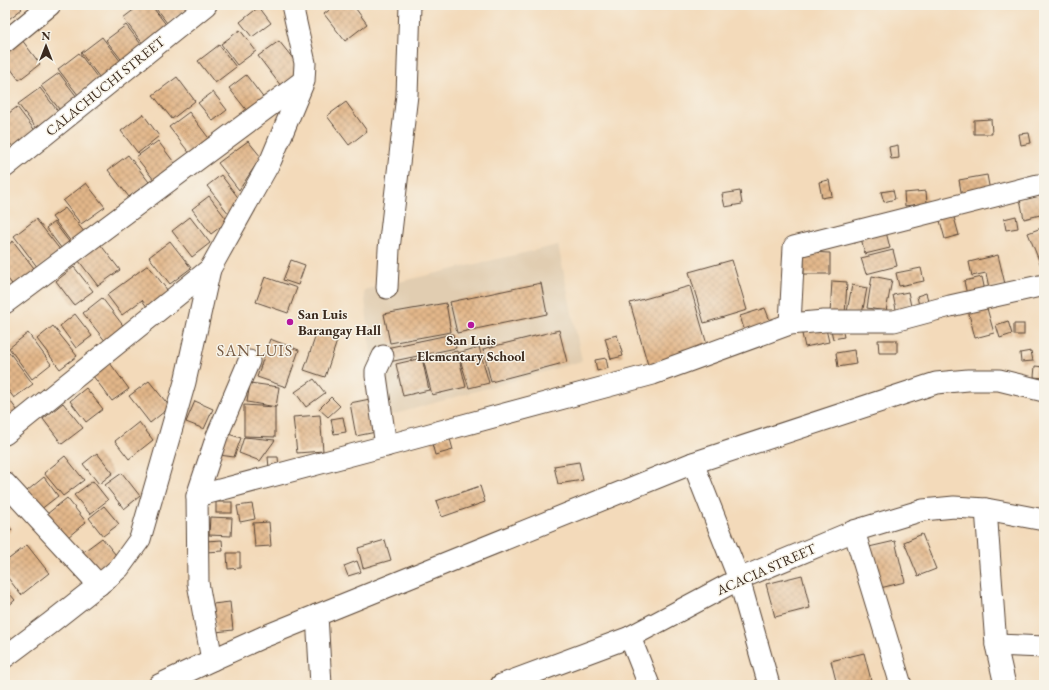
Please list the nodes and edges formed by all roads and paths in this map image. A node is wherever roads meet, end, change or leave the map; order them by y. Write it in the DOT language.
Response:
graph roads {
  1 [pos="50,5"];
  2 [pos="206,5"];
  3 [pos="292,5"];
  4 [pos="410,5"];
  5 [pos="5,42"];
  6 [pos="304,81"];
  7 [pos="5,167"];
  8 [pos="1038,185"];
  9 [pos="210,269"];
  10 [pos="1044,285"];
  11 [pos="387,288"];
  12 [pos="5,303"];
  13 [pos="790,324"];
  14 [pos="383,356"];
  15 [pos="249,361"];
  16 [pos="1044,391"];
  17 [pos="5,434"];
  18 [pos="386,446"];
  19 [pos="693,463"];
  20 [pos="5,483"];
  21 [pos="197,496"];
  22 [pos="986,509"];
  23 [pos="1044,520"];
  24 [pos="854,531"];
  25 [pos="739,579"];
  26 [pos="99,585"];
  27 [pos="317,615"];
  28 [pos="630,636"];
  29 [pos="996,645"];
  30 [pos="1044,647"];
  31 [pos="5,657"];
  32 [pos="212,660"];
  33 [pos="159,685"];
  34 [pos="321,685"];
  35 [pos="501,685"];
  36 [pos="648,685"];
  37 [pos="769,685"];
  38 [pos="901,685"];
  39 [pos="1004,685"];
  1 -- 5 [label="street"];
  2 -- 7 [label="street, CALACHUCHI STREET"];
  3 -- 6 [label="street"];
  4 -- 11 [label="street"];
  6 -- 9 [label="street"];
  6 -- 12 [label="street"];
  8 -- 13 [label="street"];
  9 -- 17 [label="street"];
  9 -- 26 [label="street"];
  10 -- 13 [label="street"];
  13 -- 18 [label="street"];
  14 -- 18 [label="street"];
  15 -- 21 [label="street"];
  16 -- 19 [label="street"];
  18 -- 21 [label="street"];
  19 -- 25 [label="street"];
  19 -- 27 [label="street"];
  20 -- 26 [label="street"];
  21 -- 32 [label="street"];
  22 -- 23 [label="street, ACACIA STREET"];
  22 -- 24 [label="street, ACACIA STREET"];
  22 -- 29 [label="street"];
  24 -- 25 [label="street, ACACIA STREET"];
  24 -- 38 [label="street"];
  25 -- 28 [label="street, ACACIA STREET"];
  25 -- 37 [label="street"];
  26 -- 31 [label="street"];
  27 -- 32 [label="street"];
  27 -- 34 [label="street"];
  28 -- 35 [label="street, ACACIA STREET"];
  28 -- 36 [label="street"];
  29 -- 30 [label="street"];
  29 -- 39 [label="street"];
  32 -- 33 [label="street"];
}
